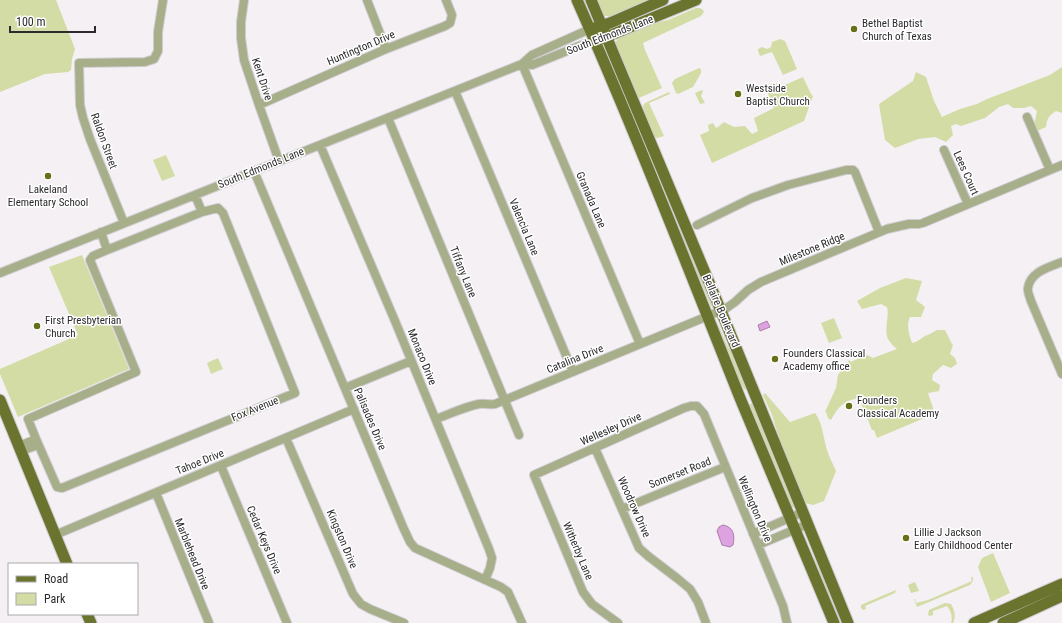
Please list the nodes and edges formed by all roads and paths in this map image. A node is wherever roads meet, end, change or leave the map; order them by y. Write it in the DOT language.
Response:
graph roads {
  1 [pos="163,0"];
  2 [pos="244,0"];
  3 [pos="366,0"];
  4 [pos="446,0"];
  5 [pos="577,0"];
  6 [pos="591,0"];
  7 [pos="663,0"];
  8 [pos="696,0"];
  9 [pos="601,26"];
  10 [pos="590,30"];
  11 [pos="606,37"];
  12 [pos="594,40"];
  13 [pos="386,49"];
  14 [pos="522,64"];
  15 [pos="455,90"];
  16 [pos="258,104"];
  17 [pos="1028,117"];
  18 [pos="388,118"];
  19 [pos="320,145"];
  20 [pos="652,148"];
  21 [pos="944,150"];
  22 [pos="641,153"];
  23 [pos="279,161"];
  24 [pos="1062,165"];
  25 [pos="1050,170"];
  26 [pos="254,171"];
  27 [pos="195,194"];
  28 [pos="968,204"];
  29 [pos="202,212"];
  30 [pos="124,223"];
  31 [pos="697,225"];
  32 [pos="101,232"];
  33 [pos="879,232"];
  34 [pos="107,250"];
  35 [pos="1062,262"];
  36 [pos="0,273"];
  37 [pos="721,311"];
  38 [pos="708,316"];
  39 [pos="640,344"];
  40 [pos="411,361"];
  41 [pos="573,372"];
  42 [pos="1062,374"];
  43 [pos="345,388"];
  44 [pos="754,393"];
  45 [pos="740,398"];
  46 [pos="0,400"];
  47 [pos="504,400"];
  48 [pos="697,406"];
  49 [pos="354,409"];
  50 [pos="436,419"];
  51 [pos="519,435"];
  52 [pos="286,438"];
  53 [pos="37,442"];
  54 [pos="595,448"];
  55 [pos="20,449"];
  56 [pos="221,466"];
  57 [pos="725,467"];
  58 [pos="534,475"];
  59 [pos="156,493"];
  60 [pos="622,509"];
  61 [pos="803,512"];
  62 [pos="790,518"];
  63 [pos="808,524"];
  64 [pos="794,529"];
  65 [pos="753,534"];
  66 [pos="55,535"];
  67 [pos="758,545"];
  68 [pos="67,563"];
  69 [pos="485,580"];
  70 [pos="1062,584"];
  71 [pos="1062,596"];
  72 [pos="209,623"];
  73 [pos="287,623"];
  74 [pos="404,623"];
  75 [pos="522,623"];
  76 [pos="618,623"];
  77 [pos="706,623"];
  78 [pos="787,623"];
  79 [pos="834,623"];
  80 [pos="848,623"];
  81 [pos="974,623"];
  82 [pos="1003,623"];
  1 -- 30 [label="street, Raldon Street"];
  2 -- 16 [label="street, Kent Drive"];
  3 -- 13 [label="street"];
  4 -- 13 [label="street, Huntington Drive"];
  5 -- 10 [label="main road, Bellaire Boulevard"];
  6 -- 9 [label="main road, Bellaire Boulevard"];
  7 -- 9 [label="main road, South Edmonds Lane"];
  8 -- 11 [label="main road, South Edmonds Lane"];
  9 -- 10 [label="main road, South Edmonds Lane"];
  9 -- 11 [label="main road, Bellaire Boulevard"];
  10 -- 12 [label="main road, Bellaire Boulevard"];
  10 -- 14 [label="street, South Edmonds Lane"];
  11 -- 12 [label="main road, South Edmonds Lane"];
  11 -- 20 [label="main road, Bellaire Boulevard"];
  12 -- 14 [label="street, South Edmonds Lane"];
  12 -- 22 [label="main road, Bellaire Boulevard"];
  13 -- 16 [label="street, Huntington Drive"];
  14 -- 15 [label="street, South Edmonds Lane"];
  14 -- 39 [label="street, Granada Lane"];
  15 -- 18 [label="street, South Edmonds Lane"];
  15 -- 41 [label="street, Valencia Lane"];
  16 -- 23 [label="street, Kent Drive"];
  17 -- 25 [label="street"];
  18 -- 19 [label="street, South Edmonds Lane"];
  18 -- 47 [label="street, Tiffany Lane"];
  19 -- 23 [label="street, South Edmonds Lane"];
  19 -- 40 [label="street, Monaco Drive"];
  20 -- 22 [label="main road"];
  20 -- 37 [label="main road, Bellaire Boulevard"];
  21 -- 28 [label="street, Lees Court"];
  22 -- 38 [label="main road, Bellaire Boulevard"];
  23 -- 26 [label="street, South Edmonds Lane"];
  24 -- 25 [label="street, Milestone Ridge"];
  25 -- 28 [label="street, Milestone Ridge"];
  26 -- 27 [label="street, South Edmonds Lane"];
  26 -- 43 [label="street, Palisades Drive"];
  27 -- 29 [label="street"];
  27 -- 30 [label="street, South Edmonds Lane"];
  28 -- 33 [label="street, Milestone Ridge"];
  29 -- 34 [label="street, Fox Avenue"];
  29 -- 53 [label="street, Fox Avenue"];
  30 -- 32 [label="street, South Edmonds Lane"];
  31 -- 33 [label="street"];
  32 -- 34 [label="street"];
  32 -- 36 [label="street, South Edmonds Lane"];
  33 -- 37 [label="street, Milestone Ridge"];
  34 -- 53 [label="street, Fox Avenue"];
  35 -- 42 [label="street"];
  37 -- 38 [label="street, Catalina Drive"];
  37 -- 44 [label="main road, Bellaire Boulevard"];
  38 -- 39 [label="street, Catalina Drive"];
  38 -- 45 [label="main road, Bellaire Boulevard"];
  39 -- 41 [label="street, Catalina Drive"];
  40 -- 43 [label="street"];
  40 -- 50 [label="street, Monaco Drive"];
  41 -- 47 [label="street, Catalina Drive"];
  43 -- 49 [label="street, Palisades Drive"];
  44 -- 45 [label="main road"];
  44 -- 61 [label="main road, Bellaire Boulevard"];
  45 -- 62 [label="main road, Bellaire Boulevard"];
  46 -- 55 [label="main road"];
  47 -- 50 [label="street, Catalina Drive"];
  47 -- 51 [label="street, Tiffany Lane"];
  48 -- 54 [label="street, Wellesley Drive"];
  48 -- 57 [label="street, Wellington Drive"];
  49 -- 52 [label="street, Tahoe Drive"];
  49 -- 69 [label="street, Palisades Drive"];
  50 -- 69 [label="street, Monaco Drive"];
  52 -- 56 [label="street, Tahoe Drive"];
  52 -- 74 [label="street, Kingston Drive"];
  53 -- 55 [label="street"];
  54 -- 58 [label="street, Wellesley Drive"];
  54 -- 60 [label="street, Woodrow Drive"];
  55 -- 66 [label="main road"];
  56 -- 59 [label="street, Tahoe Drive"];
  56 -- 73 [label="street, Cedar Keys Drive"];
  57 -- 60 [label="street, Somerset Road"];
  57 -- 65 [label="street, Wellington Drive"];
  58 -- 76 [label="street, Witherby Lane"];
  59 -- 66 [label="street, Tahoe Drive"];
  59 -- 72 [label="street, Marblehead Drive"];
  60 -- 77 [label="street, Woodrow Drive"];
  61 -- 62 [label="street"];
  61 -- 63 [label="main road, Bellaire Boulevard"];
  62 -- 64 [label="main road, Bellaire Boulevard"];
  62 -- 65 [label="street"];
  63 -- 64 [label="street"];
  63 -- 80 [label="main road, Bellaire Boulevard"];
  64 -- 67 [label="street"];
  64 -- 79 [label="main road, Bellaire Boulevard"];
  65 -- 67 [label="street, Wellington Drive"];
  66 -- 68 [label="main road"];
  67 -- 78 [label="street, Wellington Drive"];
  69 -- 75 [label="street, Palisades Drive"];
  70 -- 81 [label="main road"];
  71 -- 82 [label="main road"];
}
